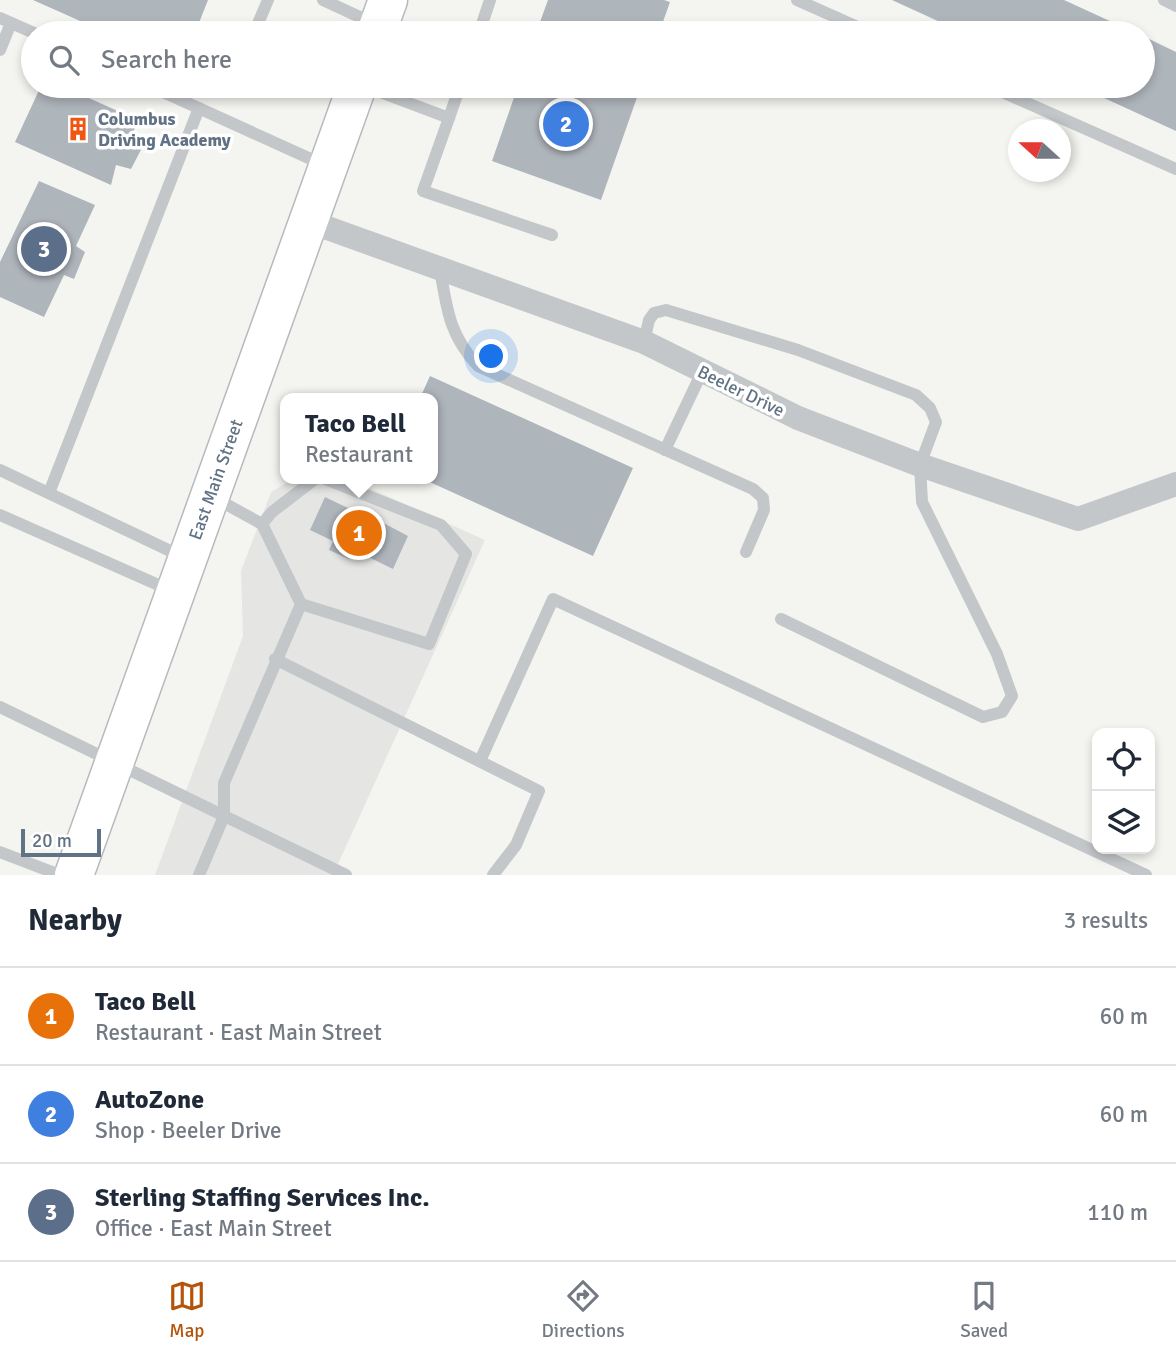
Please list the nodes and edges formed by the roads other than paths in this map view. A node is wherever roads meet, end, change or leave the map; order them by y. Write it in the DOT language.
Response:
graph roads {
  1 [pos="268,0"];
  2 [pos="323,0"];
  3 [pos="490,0"];
  4 [pos="797,0"];
  5 [pos="1164,0"];
  6 [pos="1176,5"];
  7 [pos="6,20"];
  8 [pos="381,20"];
  9 [pos="259,21"];
  10 [pos="483,21"];
  11 [pos="844,21"];
  12 [pos="0,50"];
  13 [pos="176,98"];
  14 [pos="353,98"];
  15 [pos="396,98"];
  16 [pos="456,98"];
  17 [pos="1016,98"];
  18 [pos="198,108"];
  19 [pos="449,118"];
  20 [pos="328,167"];
  21 [pos="1176,169"];
  22 [pos="309,221"];
  23 [pos="552,235"];
  24 [pos="440,268"];
  25 [pos="644,342"];
  26 [pos="702,372"];
  27 [pos="665,450"];
  28 [pos="920,465"];
  29 [pos="0,470"];
  30 [pos="308,484"];
  31 [pos="338,484"];
  32 [pos="1176,484"];
  33 [pos="49,493"];
  34 [pos="210,496"];
  35 [pos="0,514"];
  36 [pos="262,524"];
  37 [pos="746,552"];
  38 [pos="181,576"];
  39 [pos="301,604"];
  40 [pos="781,619"];
  41 [pos="275,659"];
  42 [pos="0,707"];
  43 [pos="480,761"];
  44 [pos="114,763"];
  45 [pos="224,816"];
  46 [pos="0,852"];
  47 [pos="60,875"];
  48 [pos="74,875"];
  49 [pos="199,875"];
  50 [pos="346,875"];
  51 [pos="493,875"];
  52 [pos="1146,875"];
  1 -- 9 [label="lane"];
  2 -- 8 [label="lane"];
  3 -- 10 [label="lane"];
  4 -- 11 [label="lane"];
  5 -- 6 [label="lane"];
  7 -- 12 [label="lane"];
  13 -- 18 [label="lane"];
  14 -- 20 [label="main road, East Main Street"];
  15 -- 19 [label="lane"];
  16 -- 19 [label="lane"];
  17 -- 21 [label="lane"];
  18 -- 20 [label="lane"];
  18 -- 33 [label="lane"];
  19 -- 23 [label="lane"];
  20 -- 22 [label="main road, East Main Street"];
  22 -- 24 [label="street, Beeler Drive"];
  22 -- 34 [label="main road, East Main Street"];
  24 -- 25 [label="street, Beeler Drive"];
  24 -- 27 [label="lane"];
  25 -- 26 [label="street, Beeler Drive"];
  25 -- 28 [label="lane"];
  26 -- 27 [label="lane"];
  26 -- 28 [label="street, Beeler Drive"];
  27 -- 37 [label="lane"];
  28 -- 32 [label="street, Beeler Drive"];
  28 -- 40 [label="lane"];
  29 -- 33 [label="lane"];
  30 -- 36 [label="lane"];
  31 -- 39 [label="lane"];
  33 -- 38 [label="lane"];
  34 -- 36 [label="lane"];
  34 -- 38 [label="main road, East Main Street"];
  35 -- 38 [label="lane"];
  36 -- 39 [label="lane"];
  38 -- 44 [label="main road, East Main Street"];
  39 -- 41 [label="lane"];
  41 -- 43 [label="lane"];
  41 -- 45 [label="lane"];
  42 -- 44 [label="lane"];
  43 -- 51 [label="lane"];
  43 -- 52 [label="lane"];
  44 -- 45 [label="lane"];
  44 -- 48 [label="main road, East Main Street"];
  45 -- 49 [label="lane"];
  45 -- 50 [label="lane"];
  46 -- 47 [label="lane"];
}
